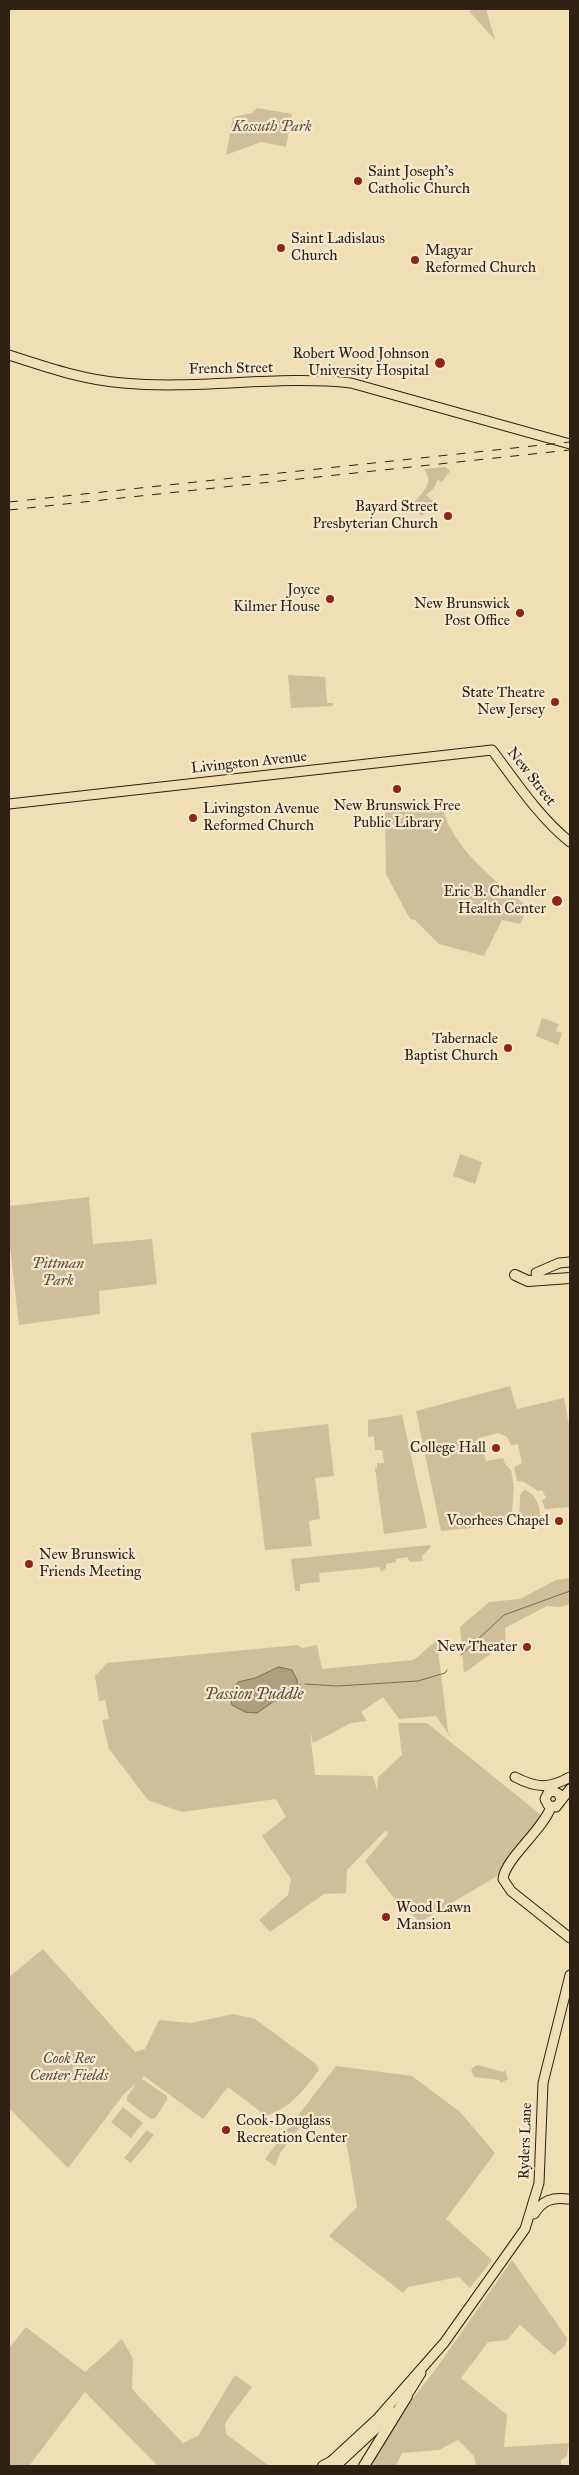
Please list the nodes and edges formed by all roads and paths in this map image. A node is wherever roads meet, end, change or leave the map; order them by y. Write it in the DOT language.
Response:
graph roads {
  1 [pos="9,354"];
  2 [pos="570,444"];
  3 [pos="492,750"];
  4 [pos="9,804"];
  5 [pos="570,842"];
  6 [pos="570,1262"];
  7 [pos="536,1272"];
  8 [pos="515,1276"];
  9 [pos="570,1278"];
  10 [pos="515,1777"];
  11 [pos="570,1777"];
  12 [pos="570,1783"];
  13 [pos="570,1789"];
  14 [pos="554,1791"];
  15 [pos="561,1800"];
  16 [pos="548,1805"];
  17 [pos="570,1938"];
  18 [pos="570,1975"];
  19 [pos="568,2198"];
  20 [pos="525,2229"];
  21 [pos="425,2366"];
  22 [pos="407,2396"];
  23 [pos="329,2465"];
  24 [pos="364,2466"];
  1 -- 2 [label="main road, French Street"];
  3 -- 4 [label="main road, Livingston Avenue"];
  3 -- 5 [label="main road, New Street"];
  6 -- 7 [label="main road"];
  8 -- 9 [label="highway"];
  10 -- 11 [label="main road"];
  12 -- 14 [label="main road"];
  13 -- 15 [label="main road"];
  14 -- 15 [label="main road"];
  14 -- 16 [label="main road"];
  15 -- 16 [label="main road"];
  16 -- 17 [label="main road"];
  18 -- 20 [label="main road, Ryders Lane"];
  19 -- 20 [label="main road"];
  20 -- 21 [label="main road, Ryders Lane"];
  21 -- 22 [label="main road, Ryders Lane"];
  21 -- 23 [label="main road, Ryders Lane"];
  22 -- 23 [label="main road, Ryders Lane"];
  22 -- 24 [label="highway"];
}
